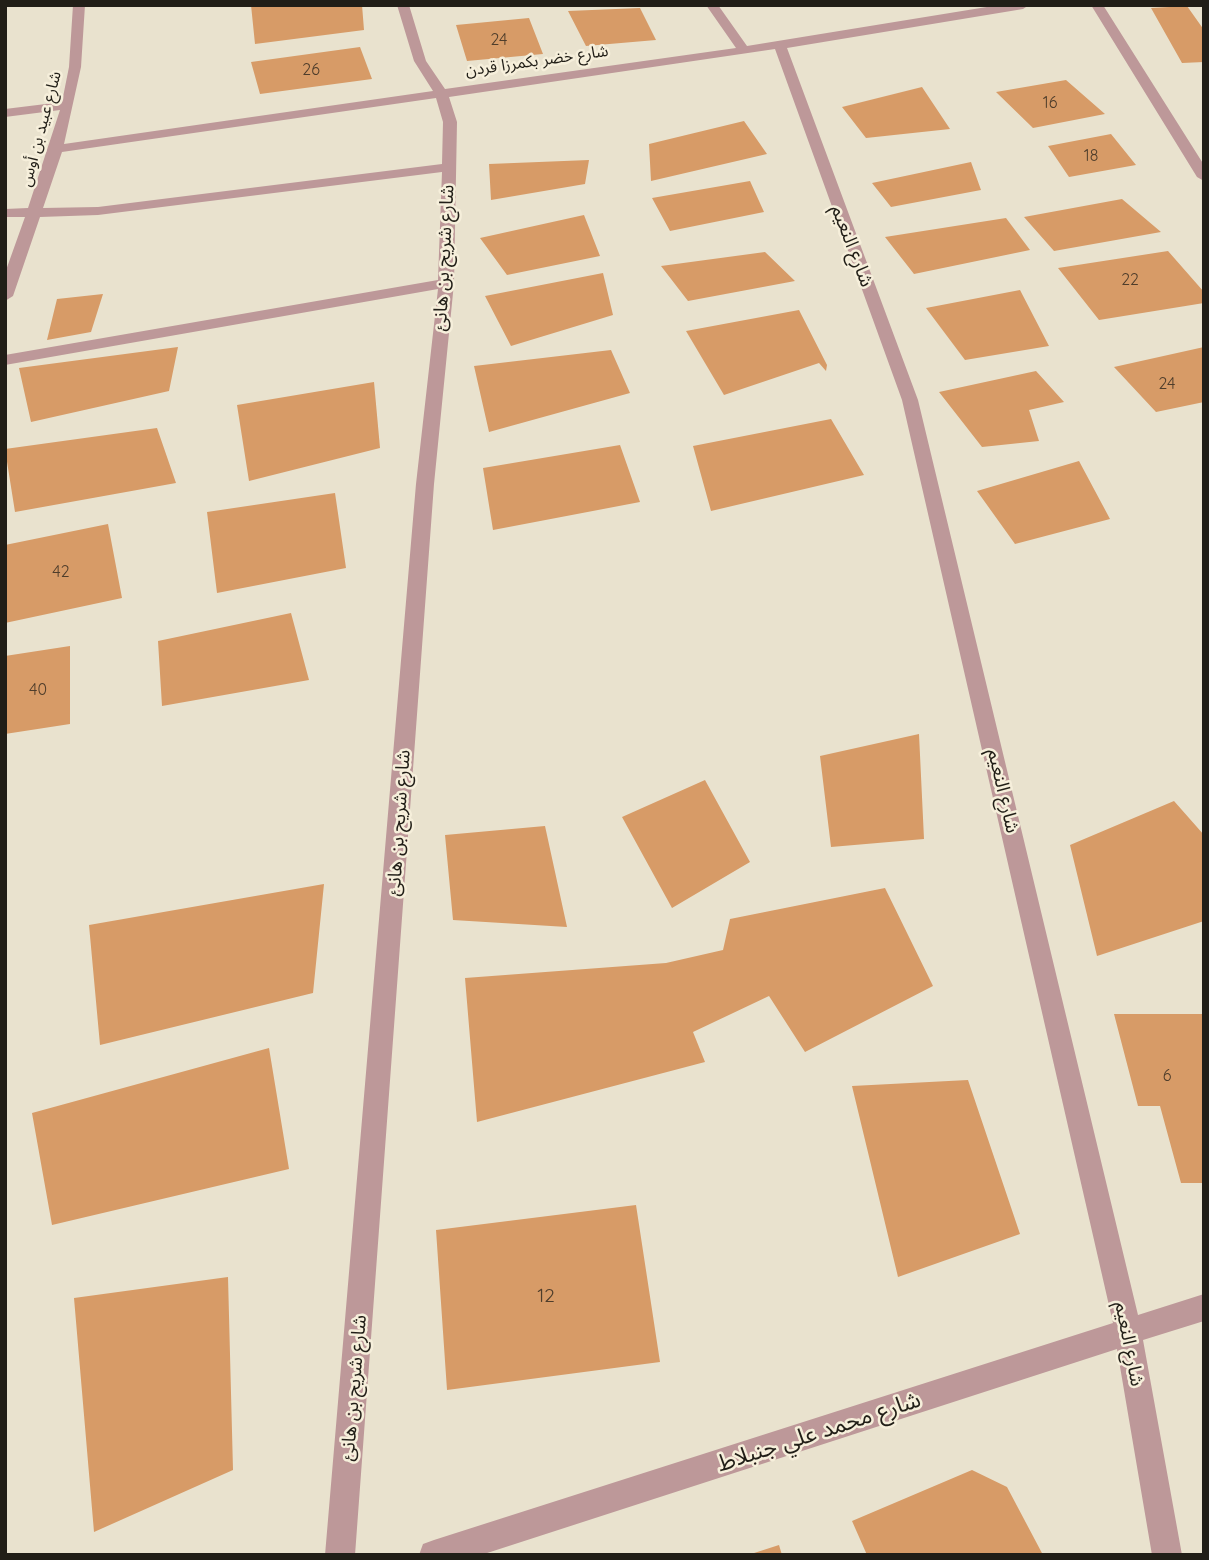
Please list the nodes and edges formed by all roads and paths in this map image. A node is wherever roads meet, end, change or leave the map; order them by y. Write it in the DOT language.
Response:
graph roads {
  1 [pos="403,5"];
  2 [pos="712,5"];
  3 [pos="1023,5"];
  4 [pos="1097,5"];
  5 [pos="79,6"];
  6 [pos="780,45"];
  7 [pos="744,50"];
  8 [pos="441,93"];
  9 [pos="68,105"];
  10 [pos="5,113"];
  11 [pos="56,149"];
  12 [pos="449,167"];
  13 [pos="1204,177"];
  14 [pos="35,212"];
  15 [pos="5,214"];
  16 [pos="446,283"];
  17 [pos="5,296"];
  18 [pos="5,360"];
  19 [pos="1204,1307"];
  20 [pos="1128,1331"];
  21 [pos="340,1555"];
  22 [pos="433,1555"];
  23 [pos="1167,1555"];
  1 -- 8 [label="street, شارع شريح بن هانئ"];
  2 -- 7 [label="street"];
  3 -- 6 [label="street, شارع خضر بكمرزا قردن"];
  4 -- 13 [label="street"];
  5 -- 9 [label="street, شارع عبيد بن أوس"];
  6 -- 7 [label="street, شارع خضر بكمرزا قردن"];
  6 -- 20 [label="street, شارع النعيم"];
  7 -- 8 [label="street, شارع خضر بكمرزا قردن"];
  8 -- 11 [label="street, شارع خضر بكمرزا قردن"];
  8 -- 12 [label="street, شارع شريح بن هانئ"];
  9 -- 10 [label="street"];
  9 -- 11 [label="street, شارع عبيد بن أوس"];
  11 -- 14 [label="street, شارع عبيد بن أوس"];
  12 -- 14 [label="street"];
  12 -- 16 [label="street, شارع شريح بن هانئ"];
  14 -- 15 [label="street"];
  14 -- 17 [label="street, شارع عبيد بن أوس"];
  16 -- 18 [label="street"];
  16 -- 21 [label="street, شارع شريح بن هانئ"];
  19 -- 20 [label="street, شارع محمد علي جنبلاط"];
  20 -- 22 [label="street, شارع محمد علي جنبلاط"];
  20 -- 23 [label="street, شارع النعيم"];
}
